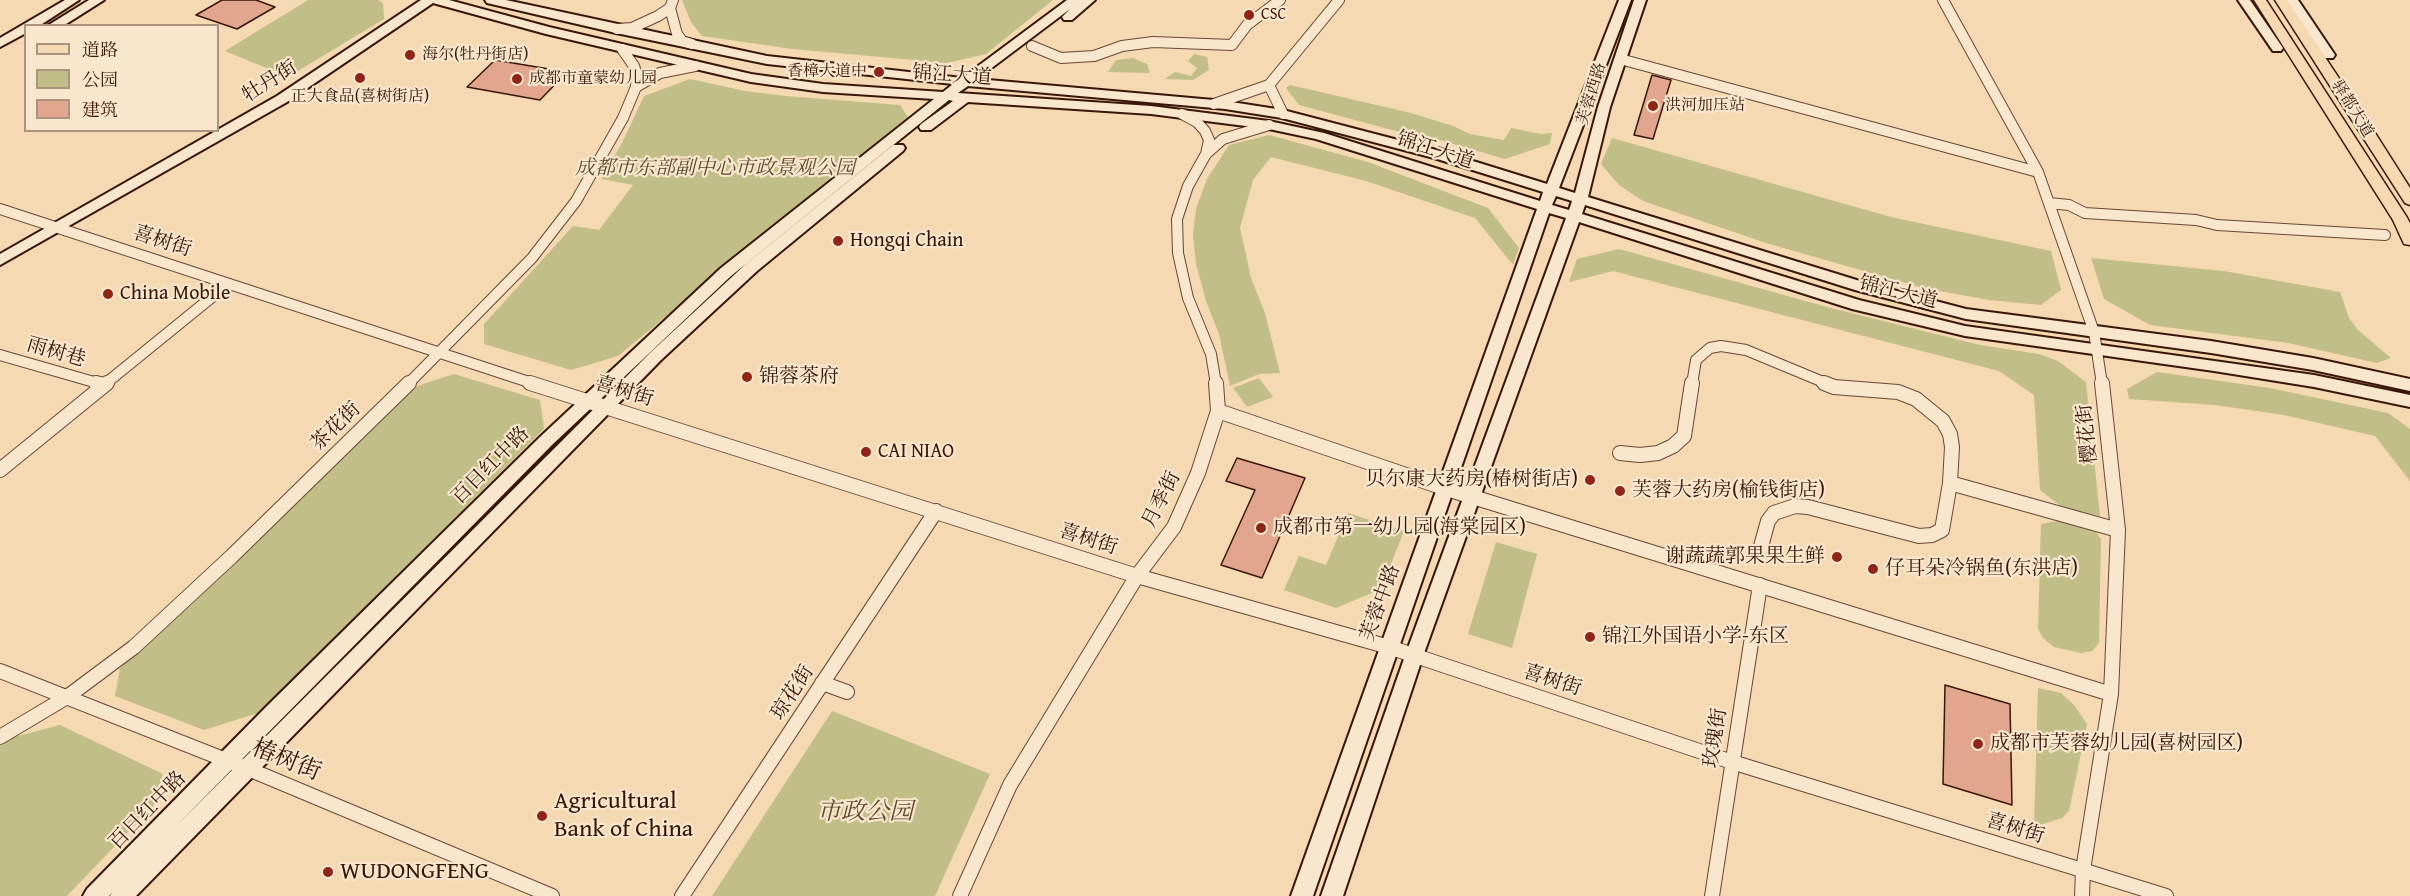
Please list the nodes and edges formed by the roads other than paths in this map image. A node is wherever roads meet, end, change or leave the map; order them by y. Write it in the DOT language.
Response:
graph roads {
  1 [pos="73,0"];
  2 [pos="98,0"];
  3 [pos="429,0"];
  4 [pos="436,0"];
  5 [pos="491,0"];
  6 [pos="1075,0"];
  7 [pos="1089,0"];
  8 [pos="1280,0"];
  9 [pos="1339,0"];
  10 [pos="1625,0"];
  11 [pos="1641,0"];
  12 [pos="1943,0"];
  13 [pos="2244,0"];
  14 [pos="2260,0"];
  15 [pos="2281,0"];
  16 [pos="2292,0"];
  17 [pos="671,4"];
  18 [pos="33,24"];
  19 [pos="56,24"];
  20 [pos="24,29"];
  21 [pos="616,29"];
  22 [pos="24,42"];
  23 [pos="0,43"];
  24 [pos="693,45"];
  25 [pos="1032,46"];
  26 [pos="2277,48"];
  27 [pos="622,49"];
  28 [pos="0,56"];
  29 [pos="1620,59"];
  30 [pos="2326,60"];
  31 [pos="2302,64"];
  32 [pos="695,66"];
  33 [pos="984,83"];
  34 [pos="1269,85"];
  35 [pos="636,87"];
  36 [pos="966,90"];
  37 [pos="946,96"];
  38 [pos="1214,104"];
  39 [pos="1182,114"];
  40 [pos="1283,114"];
  41 [pos="1269,125"];
  42 [pos="1206,154"];
  43 [pos="2038,172"];
  44 [pos="1552,190"];
  45 [pos="1580,199"];
  46 [pos="2410,200"];
  47 [pos="2049,203"];
  48 [pos="1544,208"];
  49 [pos="0,209"];
  50 [pos="1574,217"];
  51 [pos="56,227"];
  52 [pos="2385,235"];
  53 [pos="2410,240"];
  54 [pos="0,260"];
  55 [pos="228,284"];
  56 [pos="2094,332"];
  57 [pos="2098,351"];
  58 [pos="439,354"];
  59 [pos="0,355"];
  60 [pos="2410,385"];
  61 [pos="103,386"];
  62 [pos="588,401"];
  63 [pos="2410,401"];
  64 [pos="605,406"];
  65 [pos="1218,411"];
  66 [pos="1620,453"];
  67 [pos="0,471"];
  68 [pos="1950,483"];
  69 [pos="1447,489"];
  70 [pos="1472,496"];
  71 [pos="936,511"];
  72 [pos="2118,530"];
  73 [pos="1760,550"];
  74 [pos="1137,576"];
  75 [pos="1760,585"];
  76 [pos="1389,647"];
  77 [pos="1414,656"];
  78 [pos="0,671"];
  79 [pos="822,683"];
  80 [pos="847,692"];
  81 [pos="2111,694"];
  82 [pos="67,697"];
  83 [pos="0,737"];
  84 [pos="226,761"];
  85 [pos="1732,762"];
  86 [pos="246,768"];
  87 [pos="2083,870"];
  88 [pos="94,896"];
  89 [pos="122,896"];
  90 [pos="552,896"];
  91 [pos="682,896"];
  92 [pos="960,896"];
  93 [pos="1302,896"];
  94 [pos="1332,896"];
  95 [pos="1712,896"];
  96 [pos="2082,896"];
  97 [pos="2166,896"];
  1 -- 18 [label="main road"];
  2 -- 19 [label="main road"];
  3 -- 51 [label="main road, 牡丹街"];
  4 -- 27 [label="main road, 锦江大道"];
  5 -- 21 [label="main road, 锦江大道"];
  6 -- 36 [label="main road, 百日红中路"];
  7 -- 25 [label="main road"];
  8 -- 25 [label="street"];
  9 -- 34 [label="street"];
  10 -- 44 [label="main road, 芙蓉西路"];
  11 -- 29 [label="main road, 芙蓉西路"];
  12 -- 43 [label="street, 樱花街"];
  13 -- 26 [label="main road"];
  14 -- 31 [label="main road, 驿都大道"];
  15 -- 30 [label="main road, 驿都大道"];
  16 -- 30 [label="main road"];
  17 -- 21 [label="street"];
  17 -- 24 [label="street"];
  20 -- 23 [label="main road"];
  21 -- 24 [label="main road, 锦江大道"];
  22 -- 28 [label="main road"];
  24 -- 36 [label="main road, 锦江大道"];
  25 -- 33 [label="main road"];
  26 -- 31 [label="main road"];
  27 -- 32 [label="main road, 锦江大道"];
  27 -- 35 [label="street"];
  29 -- 43 [label="street"];
  29 -- 45 [label="main road, 芙蓉西路"];
  30 -- 46 [label="main road, 驿都大道"];
  31 -- 53 [label="main road, 驿都大道"];
  32 -- 35 [label="street"];
  32 -- 37 [label="main road, 锦江大道"];
  33 -- 36 [label="main road, 锦江大道"];
  33 -- 38 [label="main road, 锦江大道"];
  34 -- 38 [label="street"];
  34 -- 40 [label="street"];
  35 -- 58 [label="street, 茶花街"];
  36 -- 37 [label="main road, 锦江大道"];
  36 -- 39 [label="main road, 锦江大道"];
  36 -- 64 [label="main road, 百日红中路"];
  37 -- 62 [label="main road, 百日红中路"];
  38 -- 40 [label="main road, 锦江大道"];
  39 -- 41 [label="main road, 锦江大道"];
  39 -- 42 [label="street"];
  40 -- 44 [label="main road, 锦江大道"];
  41 -- 42 [label="street, 月季街"];
  41 -- 48 [label="main road, 锦江大道"];
  42 -- 65 [label="street, 月季街"];
  43 -- 47 [label="street, 樱花街"];
  44 -- 45 [label="main road, 锦江大道"];
  44 -- 48 [label="main road, 芙蓉中路"];
  45 -- 50 [label="main road"];
  45 -- 56 [label="main road, 锦江大道"];
  47 -- 52 [label="street"];
  47 -- 56 [label="street, 樱花街"];
  48 -- 50 [label="main road, 锦江大道"];
  48 -- 69 [label="main road, 芙蓉中路"];
  49 -- 51 [label="street, 喜树街"];
  50 -- 57 [label="main road, 锦江大道"];
  50 -- 70 [label="main road"];
  51 -- 54 [label="main road, 牡丹街"];
  51 -- 55 [label="street, 喜树街"];
  55 -- 58 [label="street, 喜树街"];
  55 -- 61 [label="street"];
  56 -- 57 [label="street, 樱花街"];
  56 -- 60 [label="main road, 锦江大道"];
  57 -- 63 [label="main road, 锦江大道"];
  57 -- 72 [label="street, 樱花街"];
  58 -- 62 [label="street, 喜树街"];
  58 -- 82 [label="street, 茶花街"];
  59 -- 61 [label="street, 雨树巷"];
  61 -- 67 [label="street"];
  62 -- 64 [label="street, 喜树街"];
  62 -- 84 [label="main road, 百日红中路"];
  64 -- 71 [label="street, 喜树街"];
  64 -- 86 [label="main road, 百日红中路"];
  65 -- 69 [label="street"];
  65 -- 74 [label="street, 月季街"];
  66 -- 68 [label="street"];
  68 -- 72 [label="street"];
  68 -- 73 [label="street"];
  69 -- 70 [label="street"];
  69 -- 76 [label="main road, 芙蓉中路"];
  70 -- 75 [label="street"];
  70 -- 77 [label="main road"];
  71 -- 74 [label="street, 喜树街"];
  71 -- 79 [label="street, 琼花街"];
  72 -- 81 [label="street, 樱花街"];
  74 -- 76 [label="street, 喜树街"];
  74 -- 92 [label="street, 月季街"];
  75 -- 81 [label="street"];
  75 -- 85 [label="street, 玫瑰街"];
  76 -- 77 [label="street, 喜树街"];
  76 -- 93 [label="main road, 芙蓉中路"];
  77 -- 85 [label="street, 喜树街"];
  77 -- 94 [label="main road"];
  78 -- 82 [label="street, 椿树街"];
  79 -- 80 [label="street"];
  79 -- 91 [label="street, 琼花街"];
  81 -- 87 [label="street, 樱花街"];
  82 -- 83 [label="street, 茶花街"];
  82 -- 84 [label="street, 椿树街"];
  84 -- 86 [label="street, 椿树街"];
  84 -- 88 [label="main road, 百日红中路"];
  85 -- 87 [label="street, 喜树街"];
  85 -- 95 [label="street, 玫瑰街"];
  86 -- 89 [label="main road, 百日红中路"];
  86 -- 90 [label="street, 椿树街"];
  87 -- 96 [label="street, 樱花街"];
  87 -- 97 [label="street, 喜树街"];
}
